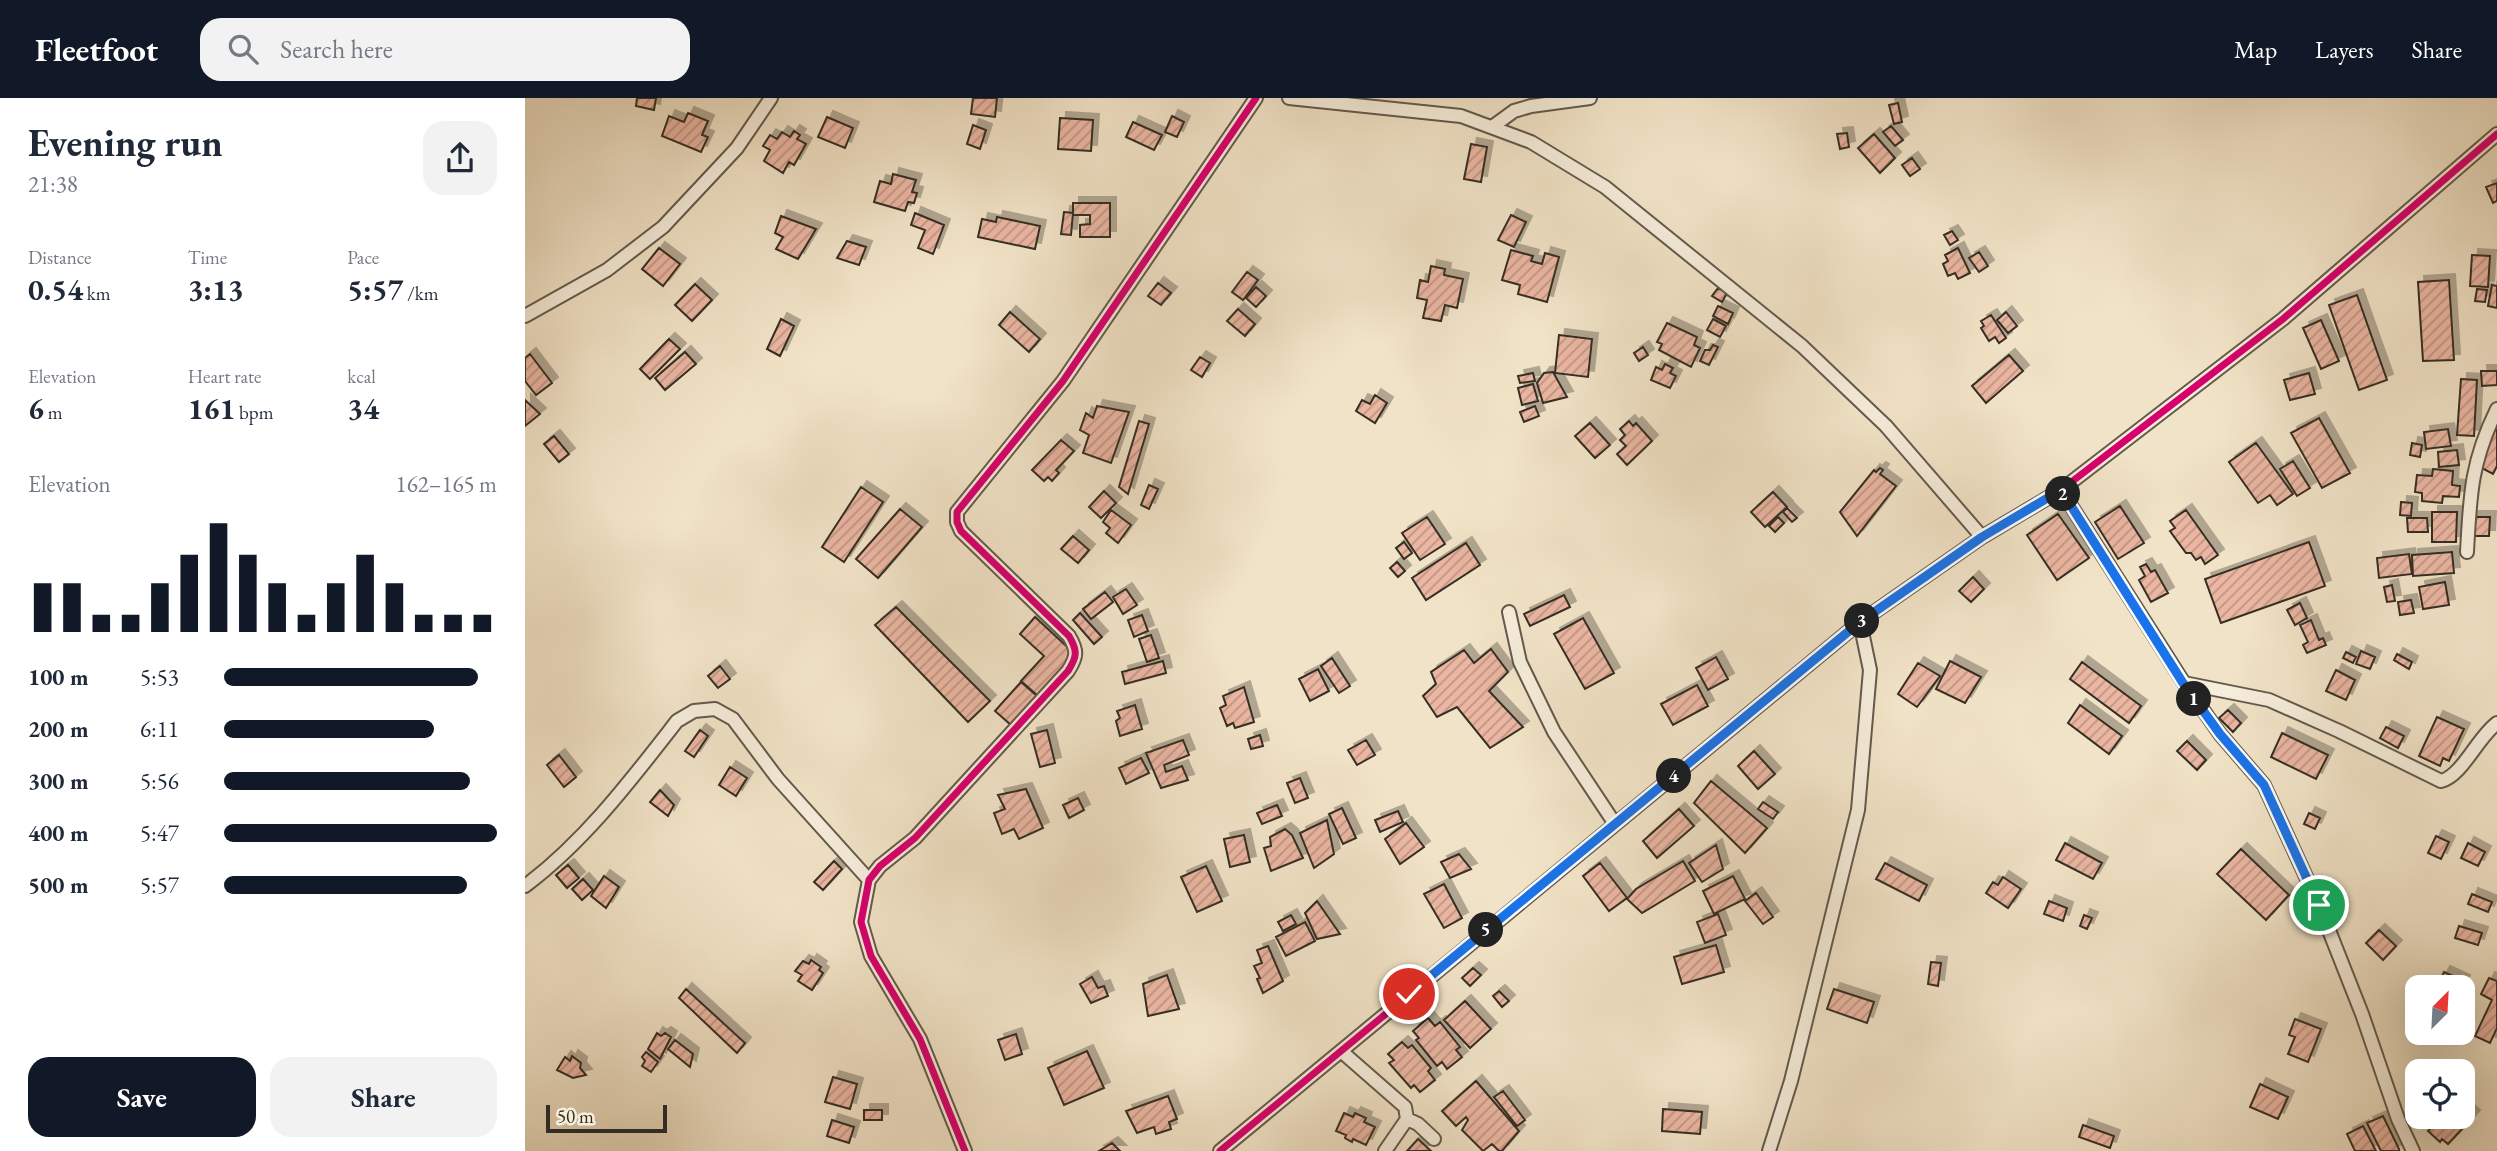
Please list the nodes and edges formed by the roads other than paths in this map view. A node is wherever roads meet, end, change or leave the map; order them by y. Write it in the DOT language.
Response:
graph roads {
  1 [pos="771,98"];
  2 [pos="1256,98"];
  3 [pos="1289,98"];
  4 [pos="1590,98"];
  5 [pos="1492,127"];
  6 [pos="2497,134"];
  7 [pos="525,316"];
  8 [pos="2497,409"];
  9 [pos="2061,490"];
  10 [pos="1982,537"];
  11 [pos="2467,552"];
  12 [pos="1509,612"];
  13 [pos="1860,622"];
  14 [pos="2183,683"];
  15 [pos="2497,723"];
  16 [pos="1615,824"];
  17 [pos="869,880"];
  18 [pos="525,886"];
  19 [pos="1341,1051"];
  20 [pos="1407,1119"];
  21 [pos="1434,1139"];
  22 [pos="965,1151"];
  23 [pos="1220,1151"];
  24 [pos="1385,1151"];
  25 [pos="1769,1151"];
  26 [pos="2413,1151"];
  1 -- 7 [label="street"];
  2 -- 17 [label="street"];
  3 -- 5 [label="street"];
  4 -- 5 [label="street"];
  5 -- 10 [label="street"];
  6 -- 9 [label="street"];
  8 -- 11 [label="street"];
  9 -- 10 [label="street"];
  9 -- 14 [label="street"];
  10 -- 13 [label="street"];
  12 -- 16 [label="street"];
  13 -- 16 [label="street"];
  13 -- 25 [label="street"];
  14 -- 15 [label="street"];
  14 -- 26 [label="street"];
  16 -- 19 [label="street"];
  17 -- 18 [label="street"];
  17 -- 22 [label="street"];
  19 -- 20 [label="street"];
  19 -- 23 [label="street"];
  20 -- 21 [label="street"];
  20 -- 24 [label="street"];
}
